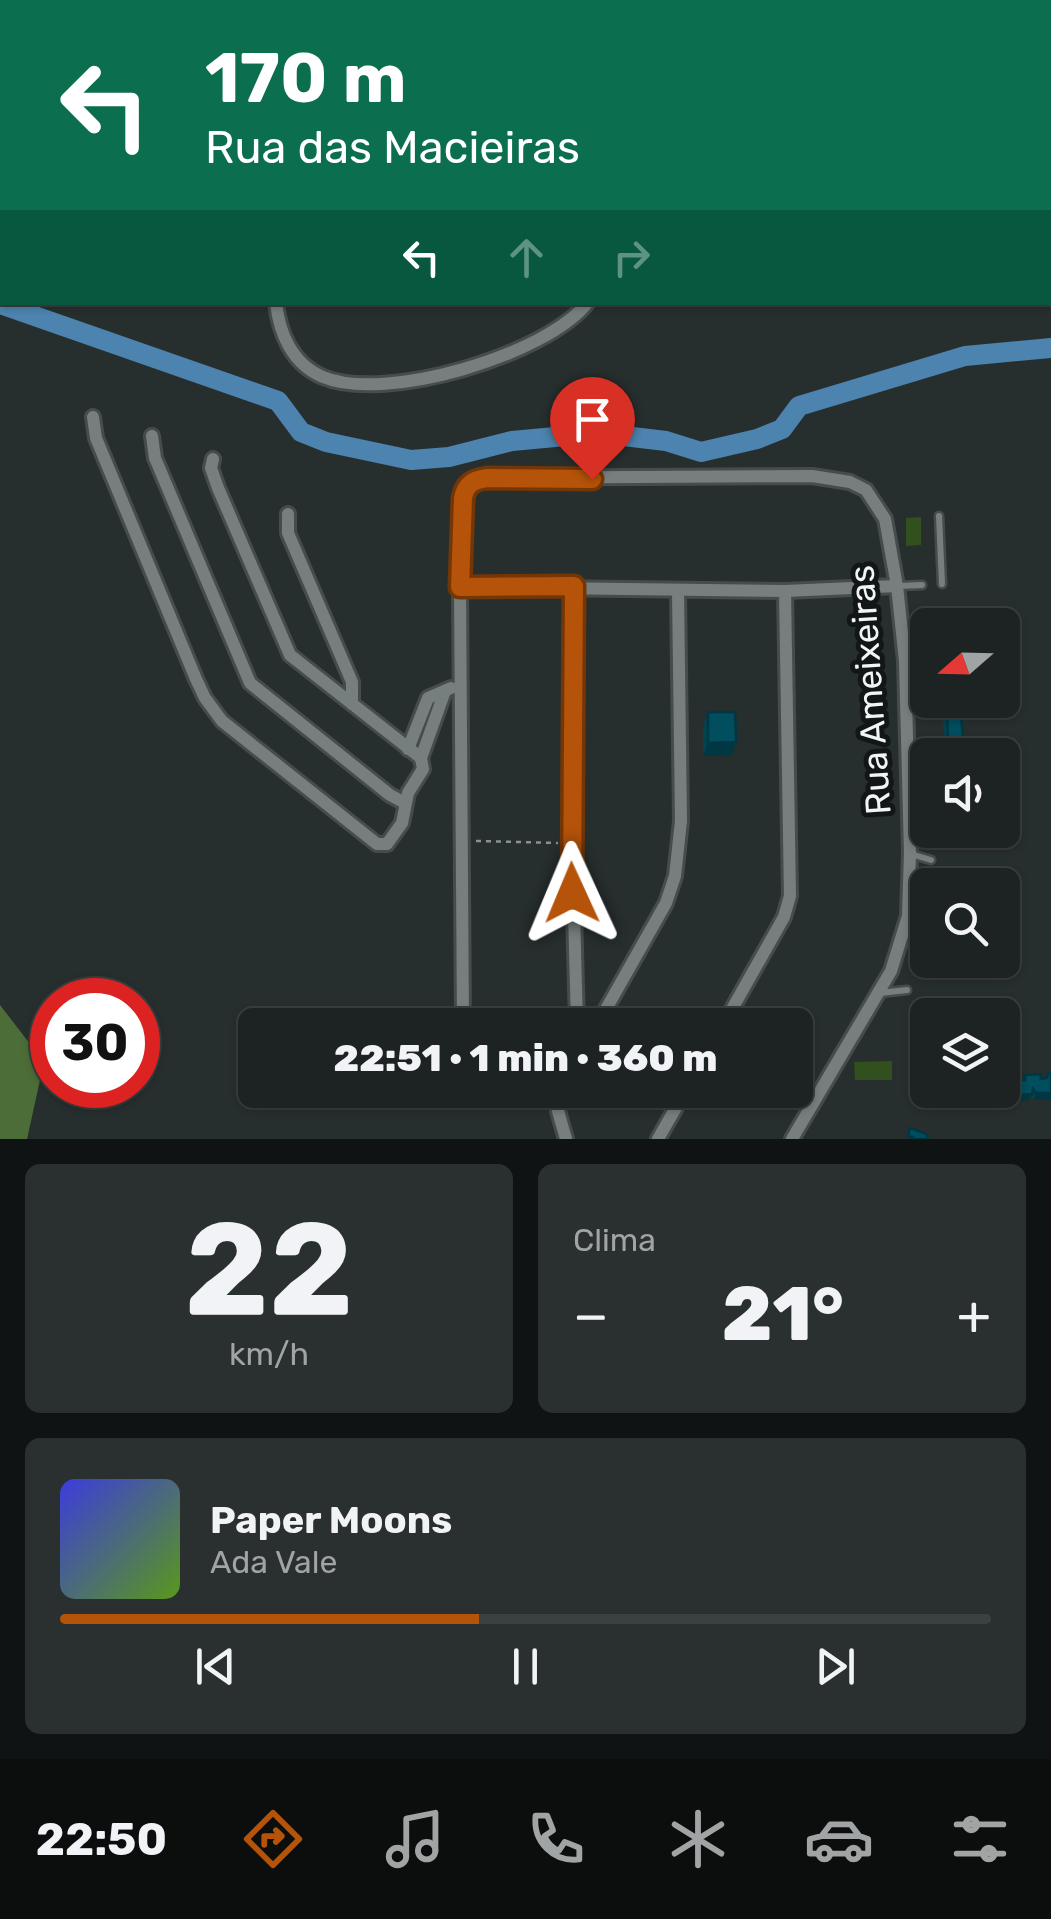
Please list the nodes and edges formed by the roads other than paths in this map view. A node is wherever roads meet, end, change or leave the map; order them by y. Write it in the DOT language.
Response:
graph roads {
  1 [pos="276,305"];
  2 [pos="585,305"];
  3 [pos="94,417"];
  4 [pos="152,436"];
  5 [pos="213,459"];
  6 [pos="288,514"];
  7 [pos="938,516"];
  8 [pos="942,584"];
  9 [pos="922,585"];
  10 [pos="574,586"];
  11 [pos="898,586"];
  12 [pos="460,587"];
  13 [pos="678,590"];
  14 [pos="786,591"];
  15 [pos="905,661"];
  16 [pos="910,661"];
  17 [pos="462,683"];
  18 [pos="352,704"];
  19 [pos="426,726"];
  20 [pos="408,749"];
  21 [pos="422,758"];
  22 [pos="405,803"];
  23 [pos="910,853"];
  24 [pos="931,860"];
  25 [pos="908,916"];
  26 [pos="908,990"];
  27 [pos="879,993"];
  28 [pos="464,1008"];
  29 [pos="577,1008"];
  30 [pos="607,1008"];
  31 [pos="732,1008"];
  32 [pos="559,1108"];
  33 [pos="676,1108"];
  34 [pos="566,1139"];
  35 [pos="658,1139"];
  36 [pos="792,1139"];
  1 -- 2 [label="street"];
  3 -- 22 [label="street"];
  4 -- 22 [label="street"];
  5 -- 18 [label="street"];
  6 -- 18 [label="street"];
  7 -- 8 [label="lane"];
  9 -- 11 [label="lane"];
  10 -- 12 [label="street"];
  10 -- 13 [label="street"];
  10 -- 29 [label="street"];
  11 -- 12 [label="street, Rua Ameixeiras"];
  11 -- 14 [label="street"];
  11 -- 15 [label="street, Rua Ameixeiras"];
  12 -- 17 [label="street"];
  13 -- 14 [label="street"];
  13 -- 30 [label="street"];
  14 -- 31 [label="street"];
  15 -- 16 [label="lane"];
  15 -- 23 [label="street, Rua Ameixeiras"];
  17 -- 19 [label="street"];
  17 -- 28 [label="street"];
  18 -- 20 [label="street"];
  19 -- 20 [label="street"];
  19 -- 21 [label="street"];
  20 -- 21 [label="street"];
  21 -- 22 [label="street"];
  23 -- 24 [label="lane"];
  23 -- 25 [label="street, Rua Ameixeiras"];
  25 -- 27 [label="street, Rua Ameixeiras"];
  26 -- 27 [label="lane"];
  27 -- 36 [label="street, Rua Ameixeiras"];
  32 -- 34 [label="street"];
  33 -- 35 [label="street"];
}
